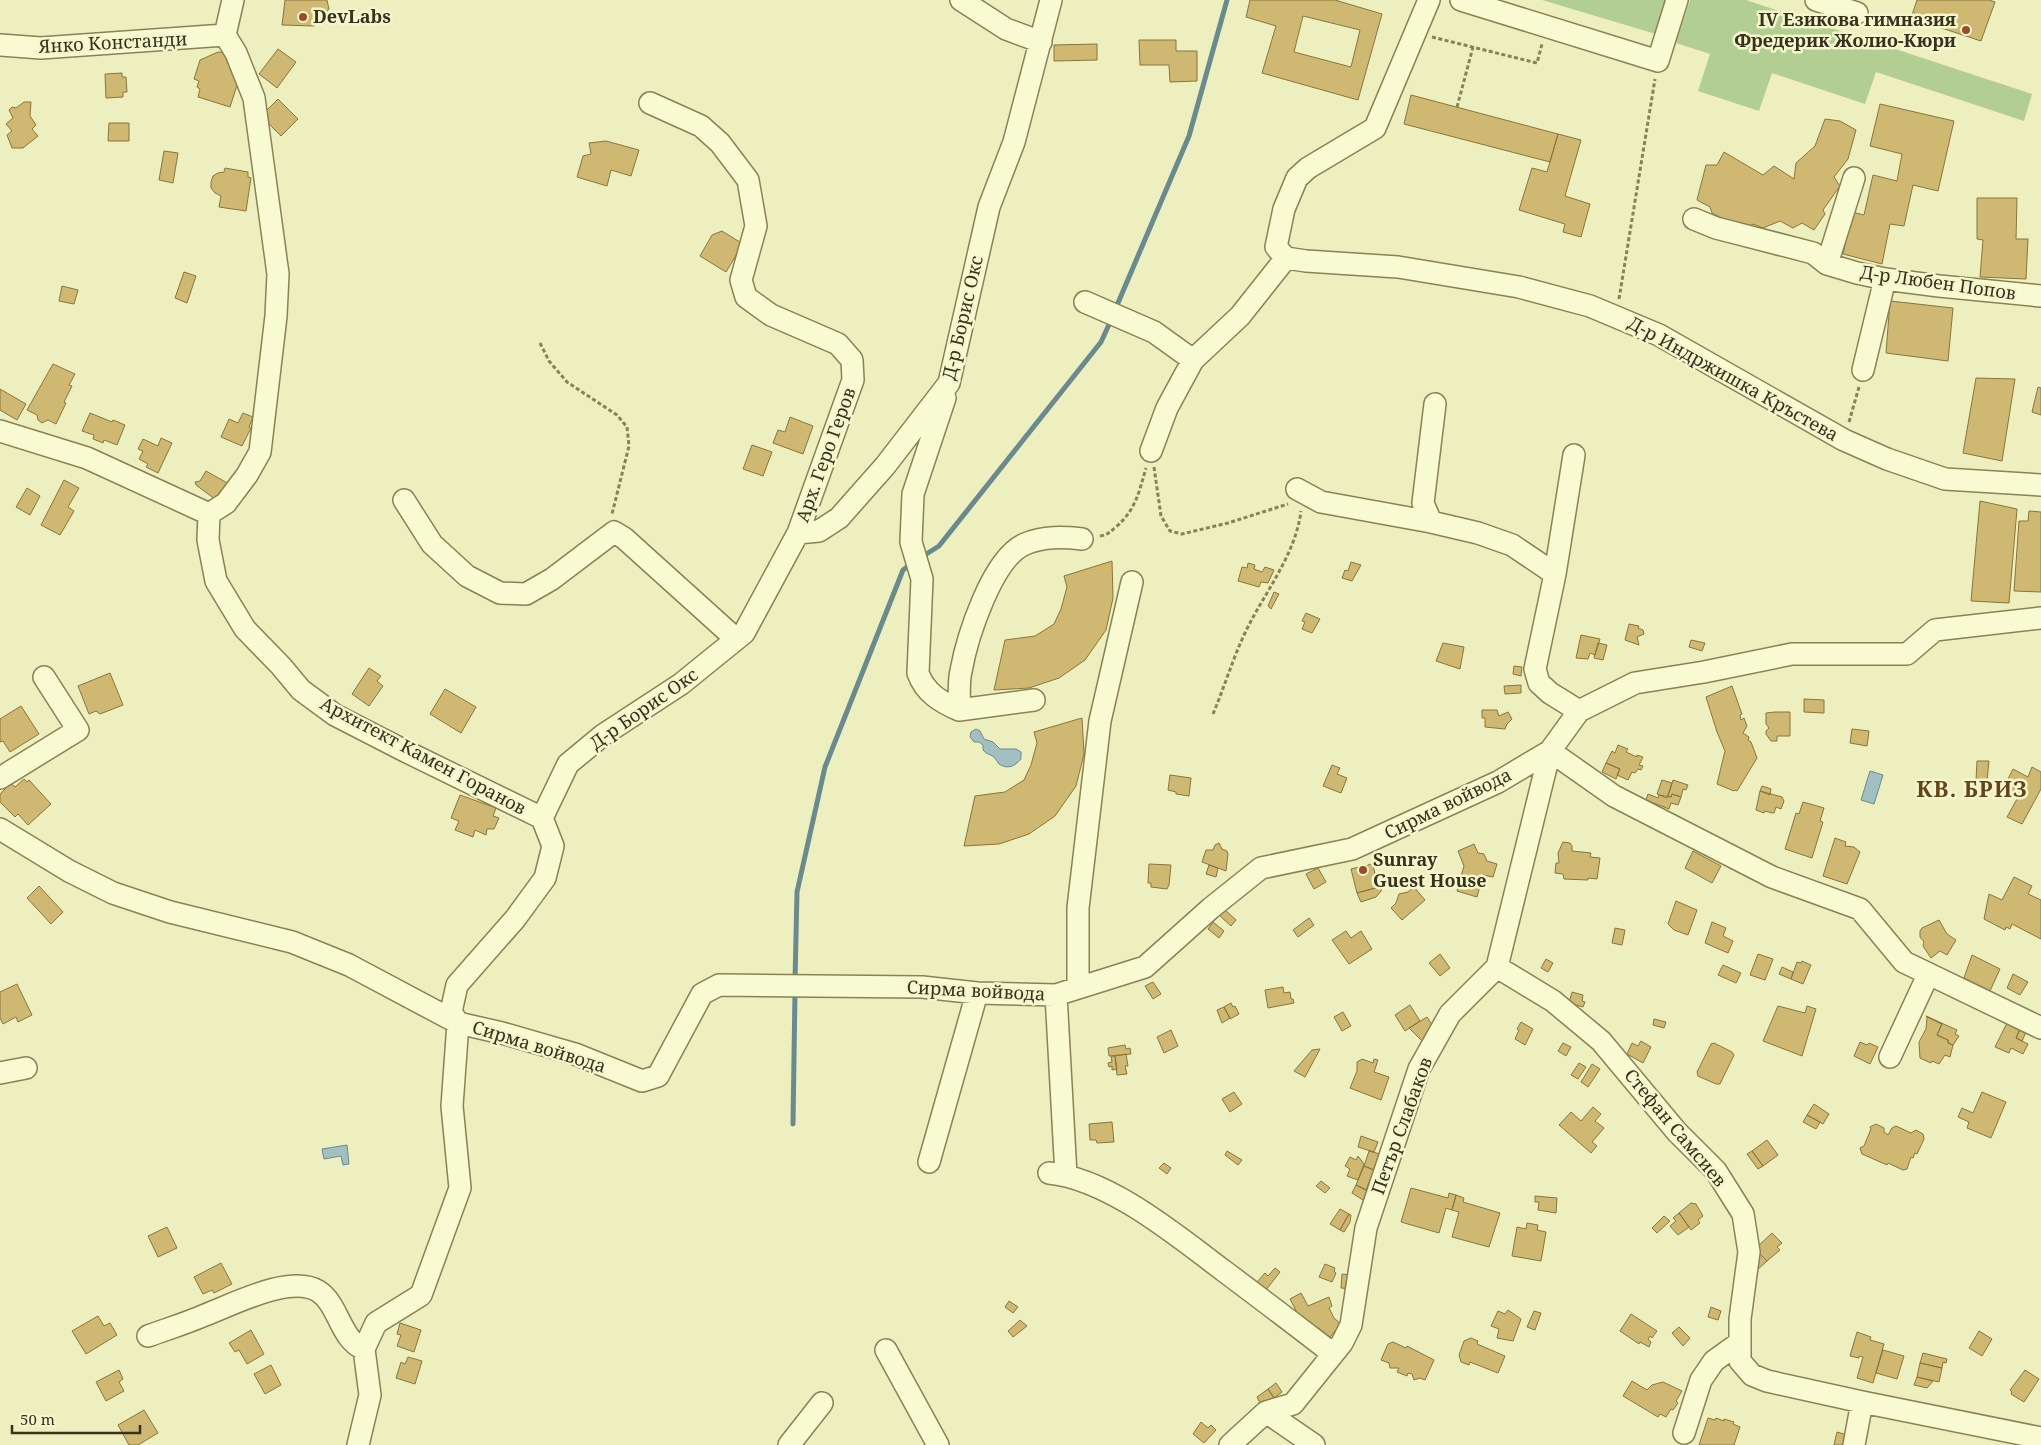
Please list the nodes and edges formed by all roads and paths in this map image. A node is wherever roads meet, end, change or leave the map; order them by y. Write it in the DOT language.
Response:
graph roads {
  1 [pos="233,0"];
  2 [pos="962,0"];
  3 [pos="1051,0"];
  4 [pos="1429,0"];
  5 [pos="1461,0"];
  6 [pos="1677,0"];
  7 [pos="1816,0"];
  8 [pos="1856,13"];
  9 [pos="1546,26"];
  10 [pos="1415,32"];
  11 [pos="225,35"];
  12 [pos="1041,42"];
  13 [pos="0,45"];
  14 [pos="1473,47"];
  15 [pos="1658,61"];
  16 [pos="650,104"];
  17 [pos="1457,107"];
  18 [pos="1854,178"];
  19 [pos="1694,219"];
  20 [pos="1286,258"];
  21 [pos="1826,264"];
  22 [pos="1884,279"];
  23 [pos="2041,296"];
  24 [pos="1085,302"];
  25 [pos="1616,316"];
  26 [pos="540,343"];
  27 [pos="1193,360"];
  28 [pos="1864,370"];
  29 [pos="949,383"];
  30 [pos="1434,404"];
  31 [pos="0,431"];
  32 [pos="1844,440"];
  33 [pos="1151,451"];
  34 [pos="1574,455"];
  35 [pos="2041,485"];
  36 [pos="1307,498"];
  37 [pos="404,500"];
  38 [pos="210,514"];
  39 [pos="1431,522"];
  40 [pos="614,532"];
  41 [pos="798,533"];
  42 [pos="1082,538"];
  43 [pos="1555,574"];
  44 [pos="1132,582"];
  45 [pos="2041,618"];
  46 [pos="736,639"];
  47 [pos="44,677"];
  48 [pos="1034,700"];
  49 [pos="959,710"];
  50 [pos="1579,711"];
  51 [pos="1213,714"];
  52 [pos="1550,751"];
  53 [pos="0,778"];
  54 [pos="542,818"];
  55 [pos="0,829"];
  56 [pos="1497,967"];
  57 [pos="1928,975"];
  58 [pos="1078,988"];
  59 [pos="977,993"];
  60 [pos="1056,995"];
  61 [pos="458,1023"];
  62 [pos="2041,1028"];
  63 [pos="1890,1057"];
  64 [pos="26,1068"];
  65 [pos="0,1073"];
  66 [pos="929,1162"];
  67 [pos="148,1336"];
  68 [pos="1739,1343"];
  69 [pos="364,1349"];
  70 [pos="886,1350"];
  71 [pos="1333,1354"];
  72 [pos="1862,1402"];
  73 [pos="822,1403"];
  74 [pos="1266,1412"];
  75 [pos="1684,1433"];
  76 [pos="2041,1438"];
  77 [pos="358,1445"];
  78 [pos="789,1445"];
  79 [pos="938,1445"];
  80 [pos="1230,1445"];
  81 [pos="1314,1445"];
  82 [pos="1854,1445"];
  1 -- 11 [label="street"];
  2 -- 12 [label="street"];
  3 -- 12 [label="street, Д-р Борис Окс"];
  4 -- 10 [label="street"];
  5 -- 9 [label="street"];
  6 -- 15 [label="street"];
  7 -- 8 [label="street"];
  9 -- 14 [label="path"];
  9 -- 15 [label="street"];
  10 -- 14 [label="path"];
  10 -- 20 [label="street"];
  11 -- 13 [label="street, Янко Констанди"];
  11 -- 38 [label="street"];
  12 -- 29 [label="street, Д-р Борис Окс"];
  14 -- 17 [label="path"];
  15 -- 25 [label="path"];
  16 -- 41 [label="street, Арх. Геро Геров"];
  18 -- 21 [label="street"];
  19 -- 21 [label="street, Д-р Любен Попов"];
  20 -- 25 [label="street, Д-р Индржишка Кръстева"];
  20 -- 27 [label="street"];
  21 -- 22 [label="street, Д-р Любен Попов"];
  22 -- 23 [label="street, Д-р Любен Попов"];
  22 -- 28 [label="street"];
  24 -- 27 [label="street"];
  25 -- 32 [label="street, Д-р Индржишка Кръстева"];
  26 -- 40 [label="path"];
  27 -- 33 [label="street"];
  28 -- 32 [label="path"];
  29 -- 41 [label="street, Д-р Борис Окс"];
  29 -- 49 [label="street"];
  30 -- 39 [label="street"];
  31 -- 38 [label="street"];
  32 -- 35 [label="street, Д-р Индржишка Кръстева"];
  33 -- 36 [label="path"];
  33 -- 42 [label="path"];
  34 -- 43 [label="street"];
  36 -- 39 [label="street"];
  36 -- 51 [label="path"];
  37 -- 40 [label="street"];
  38 -- 54 [label="street, Архитект Камен Горанов"];
  39 -- 43 [label="street"];
  40 -- 46 [label="street"];
  41 -- 46 [label="street, Д-р Борис Окс"];
  42 -- 49 [label="street"];
  43 -- 50 [label="street"];
  44 -- 58 [label="street"];
  45 -- 50 [label="street, Сирма войвода"];
  46 -- 54 [label="street, Д-р Борис Окс"];
  47 -- 53 [label="street"];
  48 -- 49 [label="street"];
  50 -- 52 [label="street, Сирма войвода"];
  52 -- 56 [label="street"];
  52 -- 57 [label="street"];
  52 -- 58 [label="street, Сирма войвода"];
  54 -- 61 [label="street"];
  55 -- 61 [label="street, Сирма войвода"];
  56 -- 68 [label="street, Стефан Самсиев"];
  56 -- 71 [label="street, Петър Слабаков"];
  57 -- 62 [label="street"];
  57 -- 63 [label="street"];
  58 -- 60 [label="street, Сирма войвода"];
  59 -- 60 [label="street, Сирма войвода"];
  59 -- 61 [label="street, Сирма войвода"];
  59 -- 66 [label="street"];
  60 -- 71 [label="street"];
  61 -- 69 [label="street"];
  64 -- 65 [label="street"];
  67 -- 69 [label="street"];
  68 -- 72 [label="street, Стефан Самсиев"];
  68 -- 75 [label="street"];
  69 -- 77 [label="street"];
  70 -- 79 [label="street"];
  71 -- 74 [label="street, Петър Слабаков"];
  72 -- 76 [label="street, Стефан Самсиев"];
  72 -- 82 [label="street"];
  73 -- 78 [label="street"];
  74 -- 80 [label="street, Петър Слабаков"];
  74 -- 81 [label="street"];
}
